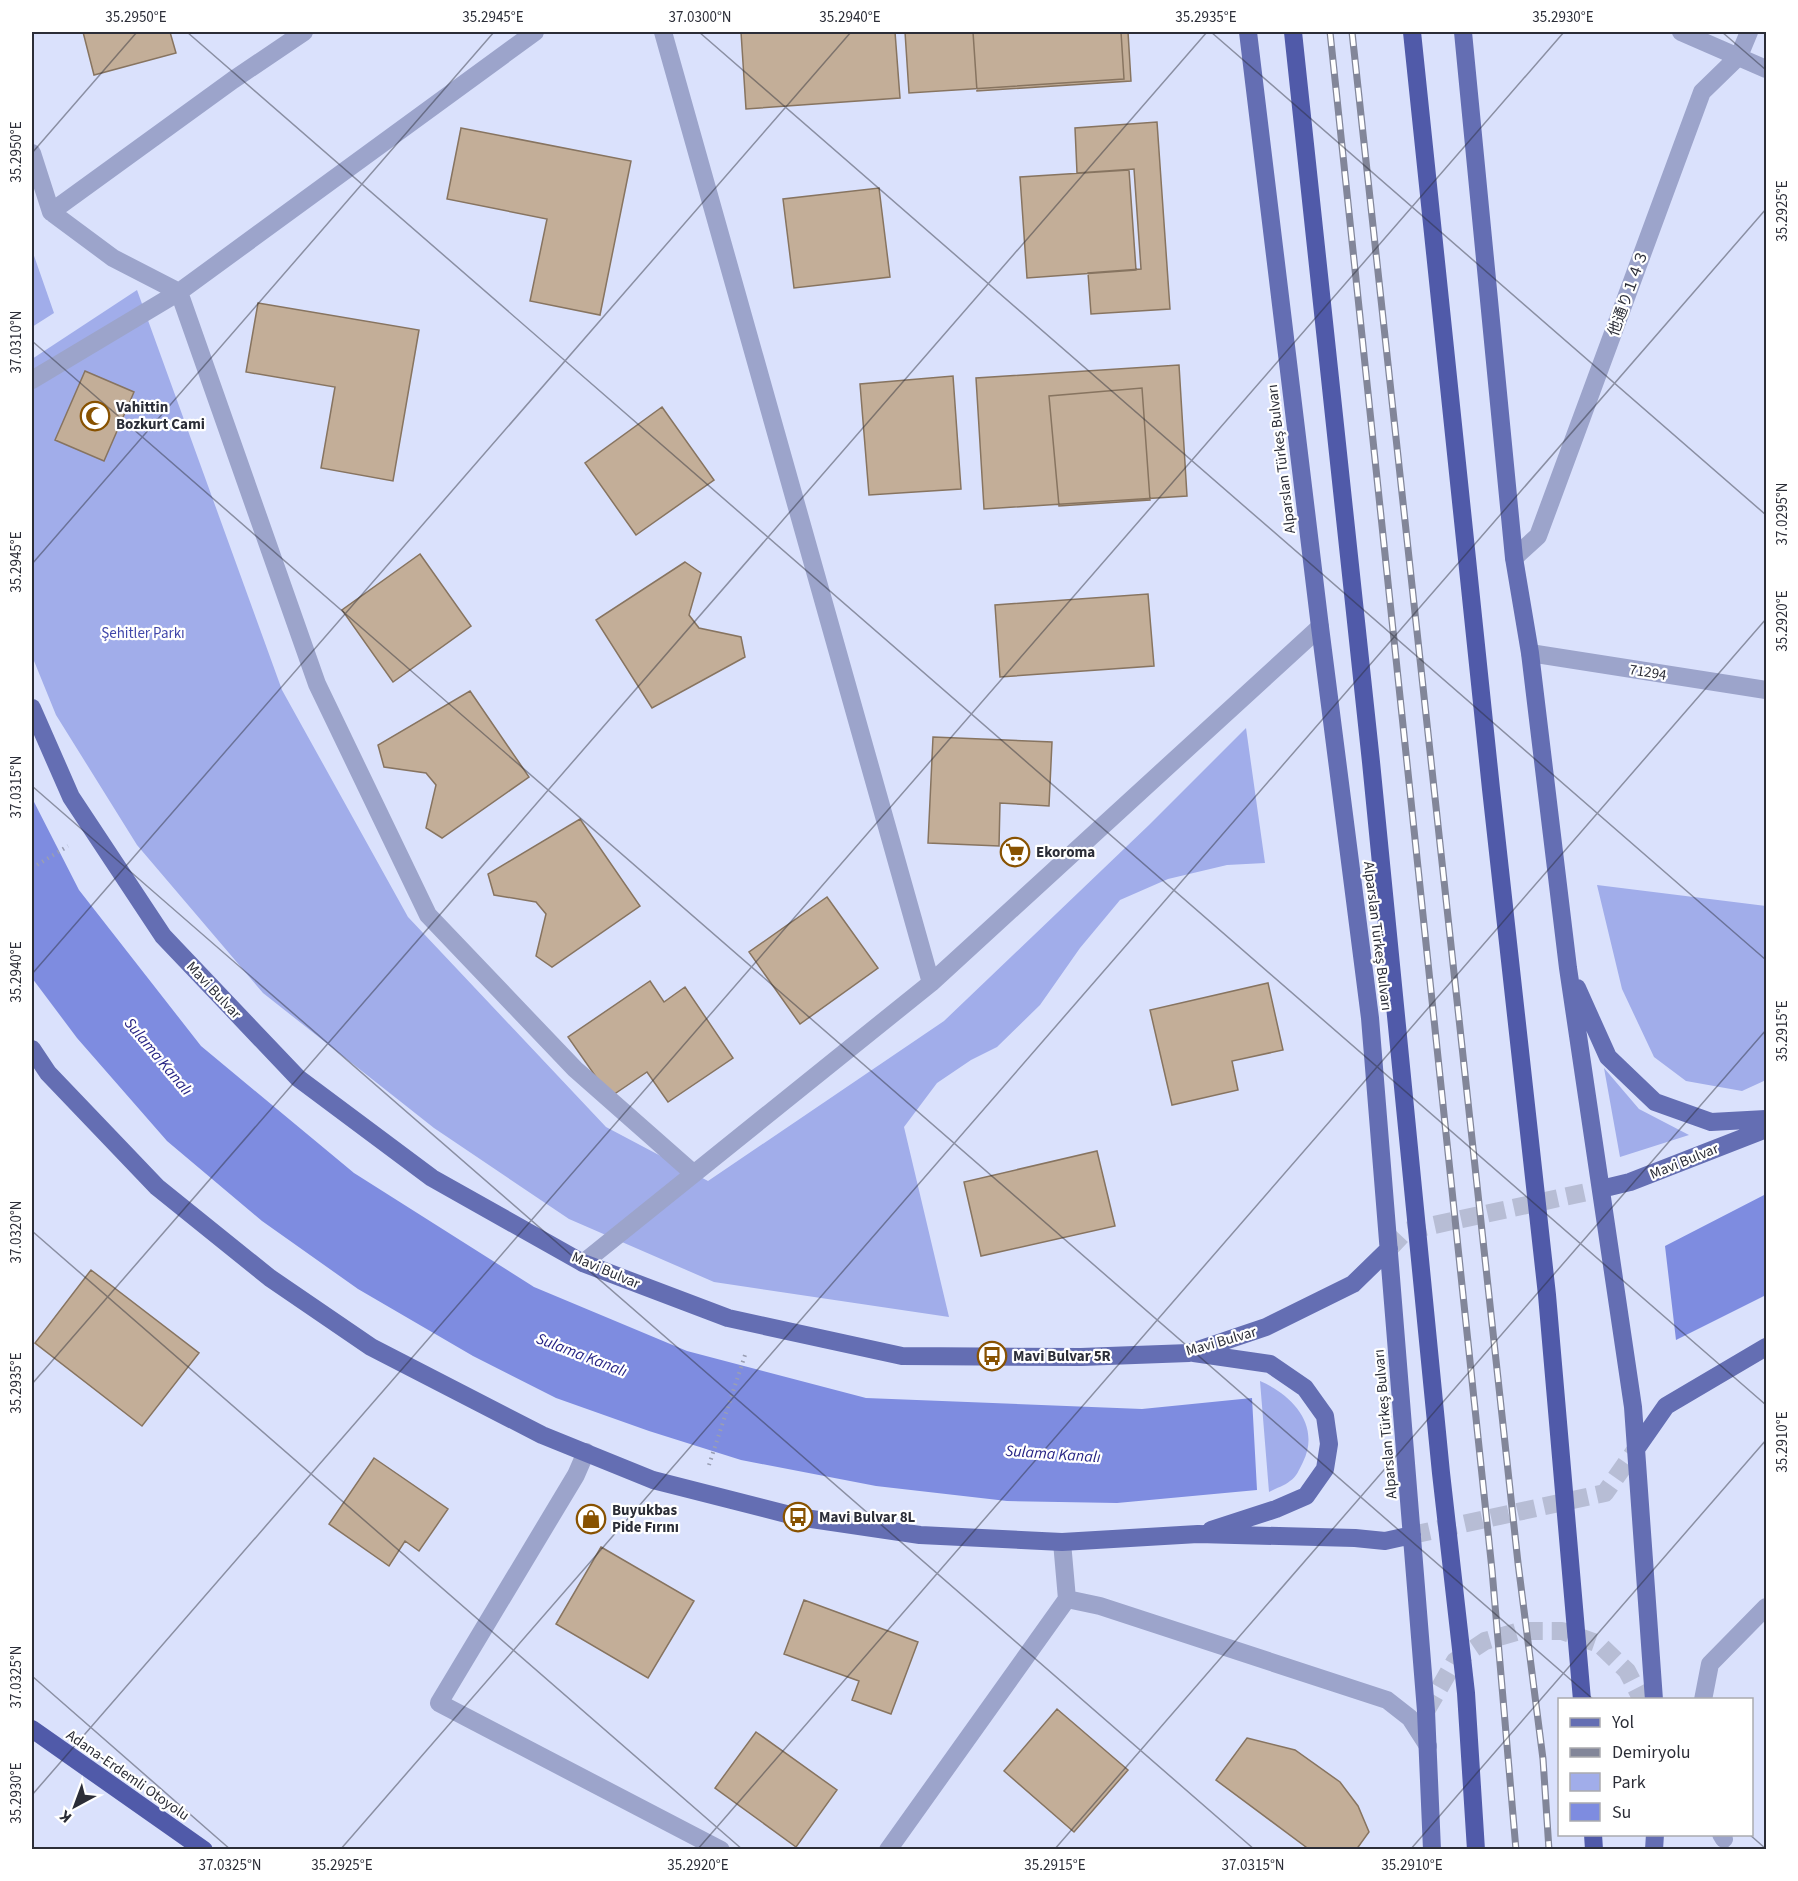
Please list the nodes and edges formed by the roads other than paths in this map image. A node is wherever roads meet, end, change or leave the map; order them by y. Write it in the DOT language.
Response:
graph roads {
  1 [pos="304,32"];
  2 [pos="535,32"];
  3 [pos="663,32"];
  4 [pos="1248,32"];
  5 [pos="1293,32"];
  6 [pos="1412,32"];
  7 [pos="1463,32"];
  8 [pos="1681,32"];
  9 [pos="1749,32"];
  10 [pos="1739,56"];
  11 [pos="1767,69"];
  12 [pos="32,153"];
  13 [pos="51,212"];
  14 [pos="179,292"];
  15 [pos="32,380"];
  16 [pos="1514,558"];
  17 [pos="1320,627"];
  18 [pos="1530,653"];
  19 [pos="1767,690"];
  20 [pos="32,708"];
  21 [pos="1568,968"];
  22 [pos="931,983"];
  23 [pos="32,1049"];
  24 [pos="1767,1119"];
  25 [pos="1767,1129"];
  26 [pos="693,1173"];
  27 [pos="1601,1189"];
  28 [pos="1389,1249"];
  29 [pos="583,1263"];
  30 [pos="1767,1347"];
  31 [pos="1189,1353"];
  32 [pos="1636,1449"];
  33 [pos="586,1452"];
  34 [pos="1198,1534"];
  35 [pos="1412,1535"];
  36 [pos="1062,1542"];
  37 [pos="1067,1599"];
  38 [pos="1767,1607"];
  39 [pos="1582,1698"];
  40 [pos="1654,1698"];
  41 [pos="1703,1698"];
  42 [pos="32,1729"];
  43 [pos="1428,1746"];
  44 [pos="204,1850"];
  45 [pos="721,1850"];
  46 [pos="888,1850"];
  47 [pos="1432,1850"];
  48 [pos="1476,1850"];
  1 -- 13 [label="street"];
  2 -- 14 [label="street"];
  3 -- 22 [label="street"];
  4 -- 17 [label="main road, Alparslan Türkeş Bulvarı"];
  5 -- 48 [label="highway, Alparslan Türkeş Bulvarı"];
  6 -- 39 [label="highway"];
  7 -- 16 [label="main road"];
  8 -- 10 [label="street"];
  9 -- 10 [label="street, 他通り１４３"];
  10 -- 11 [label="street"];
  10 -- 16 [label="street, 他通り１４３"];
  12 -- 13 [label="street"];
  13 -- 14 [label="street"];
  14 -- 15 [label="street"];
  14 -- 26 [label="street"];
  16 -- 18 [label="main road"];
  17 -- 22 [label="street"];
  17 -- 28 [label="main road, Alparslan Türkeş Bulvarı"];
  18 -- 19 [label="street, 71294"];
  18 -- 21 [label="main road"];
  20 -- 29 [label="main road, Mavi Bulvar"];
  21 -- 24 [label="main road"];
  21 -- 27 [label="main road"];
  22 -- 26 [label="street"];
  23 -- 33 [label="main road"];
  25 -- 27 [label="main road, Mavi Bulvar"];
  26 -- 29 [label="street"];
  27 -- 32 [label="main road"];
  28 -- 31 [label="main road, Mavi Bulvar"];
  28 -- 35 [label="main road, Alparslan Türkeş Bulvarı"];
  29 -- 31 [label="main road, Mavi Bulvar"];
  30 -- 32 [label="main road"];
  31 -- 34 [label="main road"];
  32 -- 40 [label="main road"];
  33 -- 36 [label="main road"];
  33 -- 45 [label="street"];
  34 -- 35 [label="main road"];
  34 -- 36 [label="main road"];
  35 -- 43 [label="main road, Alparslan Türkeş Bulvarı"];
  36 -- 37 [label="street"];
  37 -- 43 [label="street"];
  37 -- 46 [label="street"];
  38 -- 41 [label="street"];
  42 -- 44 [label="highway, Adana-Erdemli Otoyolu"];
  43 -- 47 [label="main road, Alparslan Türkeş Bulvarı"];
}
